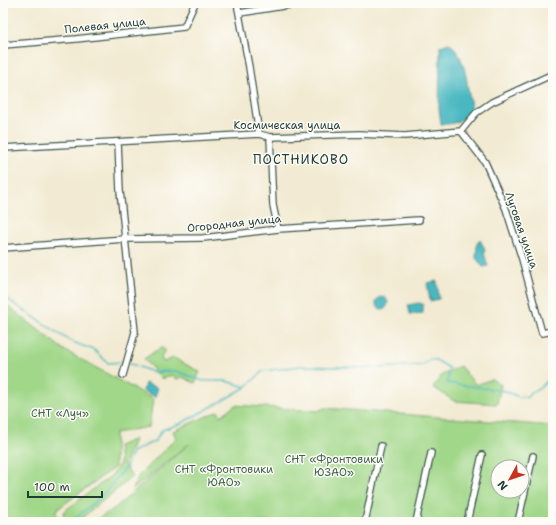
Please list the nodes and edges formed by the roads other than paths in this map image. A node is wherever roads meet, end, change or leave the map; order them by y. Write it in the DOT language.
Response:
graph roads {
  1 [pos="194,3"];
  2 [pos="237,3"];
  3 [pos="302,3"];
  4 [pos="240,13"];
  5 [pos="3,45"];
  6 [pos="553,74"];
  7 [pos="461,131"];
  8 [pos="258,134"];
  9 [pos="270,137"];
  10 [pos="118,142"];
  11 [pos="3,148"];
  12 [pos="419,220"];
  13 [pos="278,229"];
  14 [pos="125,239"];
  15 [pos="3,248"];
  16 [pos="553,331"];
  17 [pos="123,375"];
  18 [pos="381,446"];
  19 [pos="431,454"];
  20 [pos="482,455"];
  21 [pos="533,456"];
  22 [pos="365,522"];
  23 [pos="416,522"];
  24 [pos="467,522"];
  25 [pos="518,522"];
  1 -- 5 [label="street, Полевая улица"];
  2 -- 4 [label="street"];
  3 -- 4 [label="street"];
  4 -- 8 [label="street"];
  6 -- 7 [label="street"];
  7 -- 9 [label="street, Космическая улица"];
  7 -- 16 [label="street, Луговая улица"];
  8 -- 9 [label="street, Космическая улица"];
  8 -- 10 [label="street, Космическая улица"];
  9 -- 13 [label="street"];
  10 -- 11 [label="street, Космическая улица"];
  10 -- 14 [label="street"];
  12 -- 13 [label="street, Огородная улица"];
  13 -- 14 [label="street, Огородная улица"];
  14 -- 15 [label="street, Огородная улица"];
  14 -- 17 [label="street"];
  18 -- 22 [label="street"];
  19 -- 23 [label="street"];
  20 -- 24 [label="street"];
  21 -- 25 [label="street"];
}
